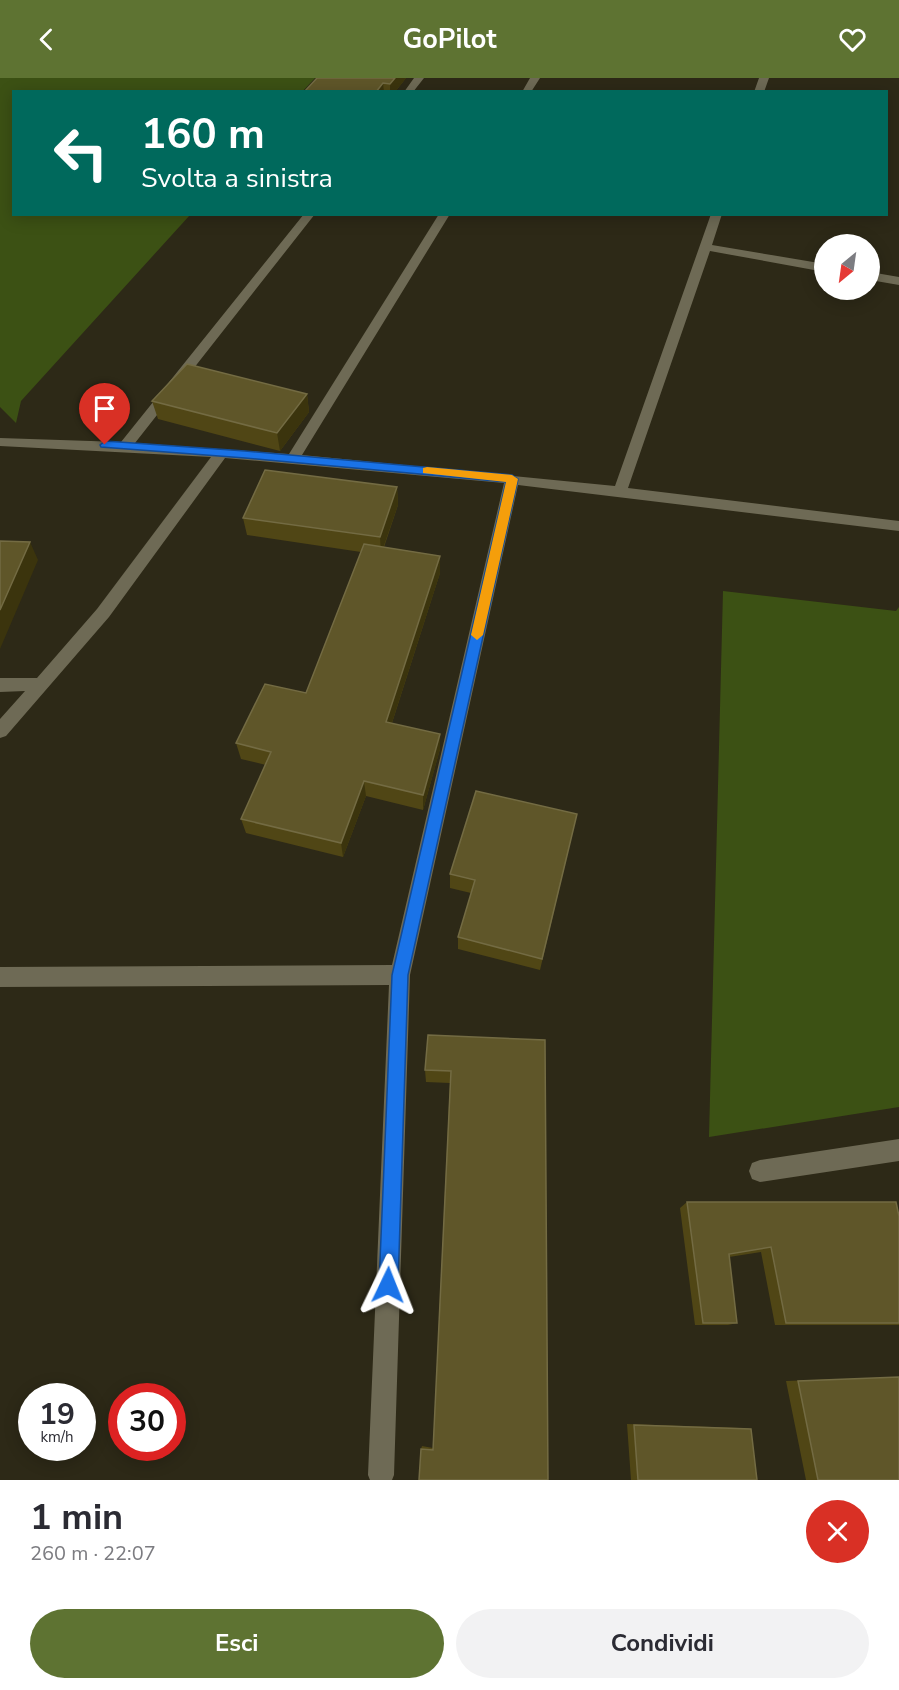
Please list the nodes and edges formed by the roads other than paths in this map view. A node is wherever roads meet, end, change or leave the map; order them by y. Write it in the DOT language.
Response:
graph roads {
  1 [pos="419,78"];
  2 [pos="410,90"];
  3 [pos="308,216"];
  4 [pos="444,216"];
  5 [pos="716,216"];
  6 [pos="706,247"];
  7 [pos="814,266"];
  8 [pos="880,278"];
  9 [pos="899,281"];
  10 [pos="0,442"];
  11 [pos="126,445"];
  12 [pos="222,452"];
  13 [pos="293,458"];
  14 [pos="512,479"];
  15 [pos="620,491"];
  16 [pos="899,526"];
  17 [pos="41,684"];
  18 [pos="0,685"];
  19 [pos="0,731"];
  20 [pos="400,975"];
  21 [pos="0,977"];
  22 [pos="899,1150"];
  23 [pos="760,1171"];
  24 [pos="381,1475"];
  1 -- 2 [label="street"];
  3 -- 11 [label="street"];
  4 -- 13 [label="street"];
  5 -- 6 [label="street"];
  6 -- 7 [label="street"];
  6 -- 15 [label="street"];
  8 -- 9 [label="street"];
  10 -- 11 [label="street"];
  11 -- 12 [label="street"];
  12 -- 13 [label="street"];
  12 -- 17 [label="street"];
  13 -- 14 [label="street"];
  14 -- 15 [label="street"];
  14 -- 20 [label="street"];
  15 -- 16 [label="street"];
  17 -- 18 [label="street"];
  17 -- 19 [label="street"];
  20 -- 21 [label="street"];
  20 -- 24 [label="street"];
  22 -- 23 [label="street"];
}
